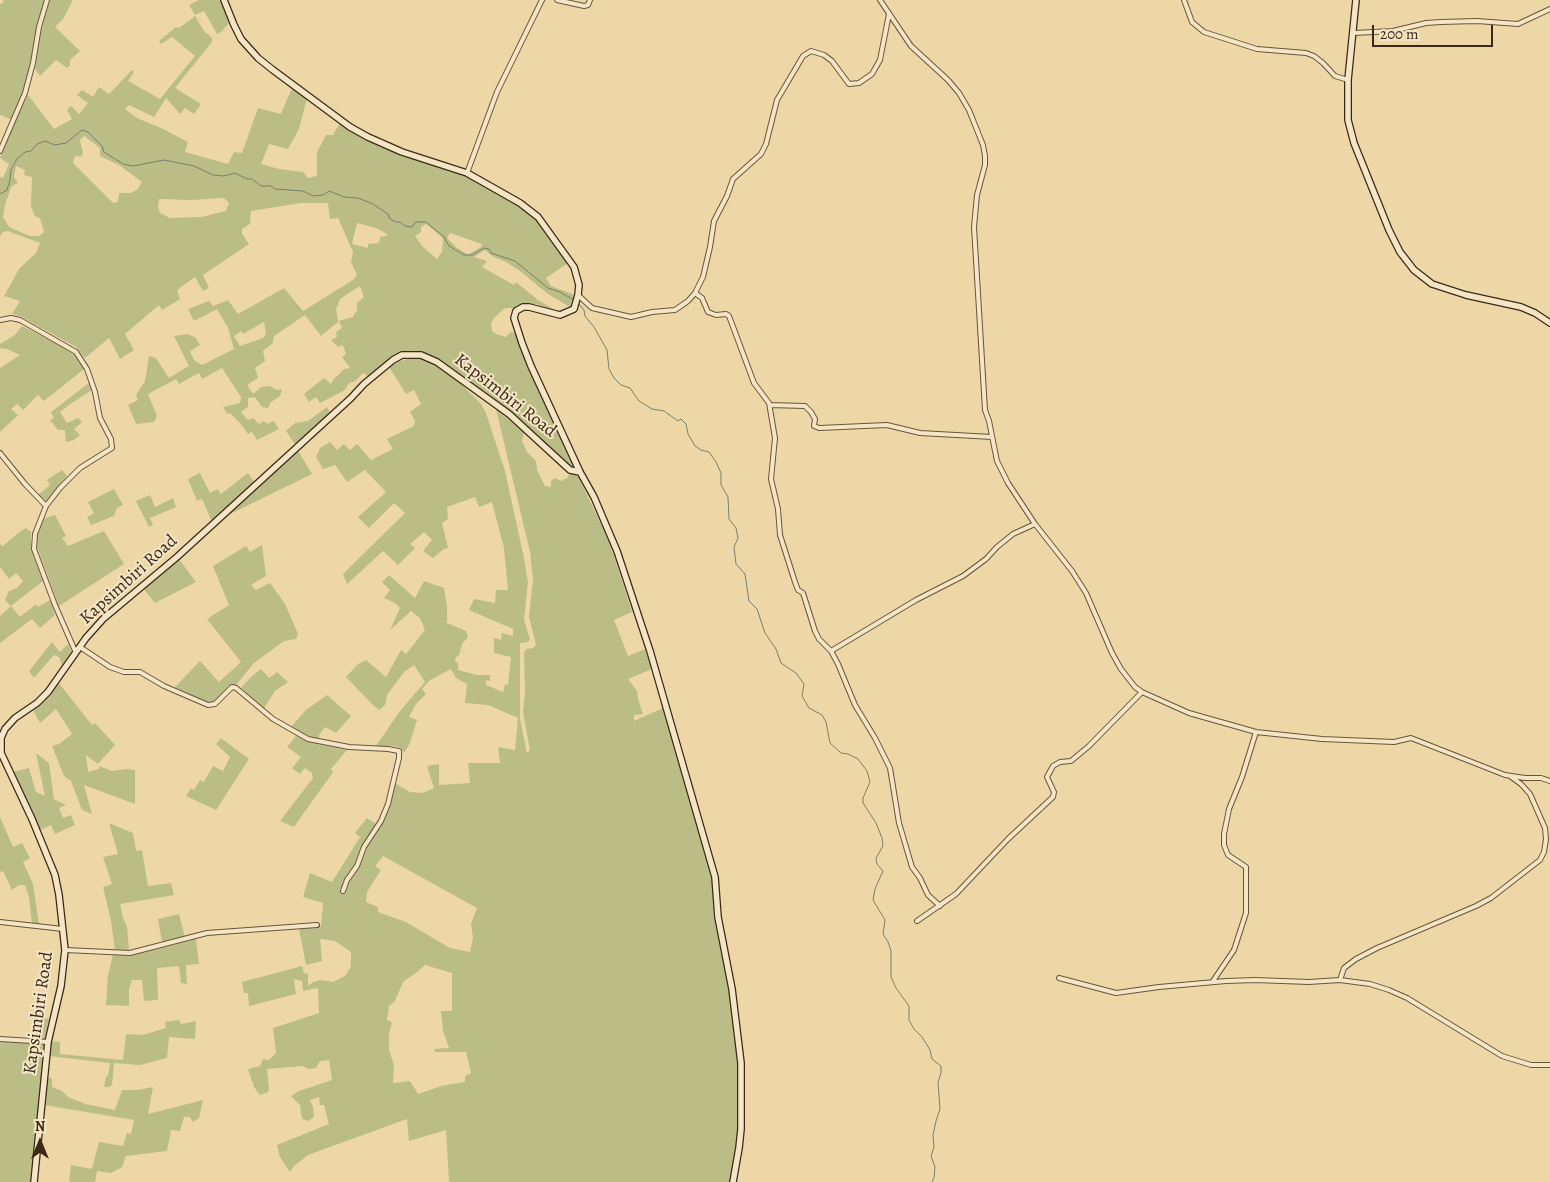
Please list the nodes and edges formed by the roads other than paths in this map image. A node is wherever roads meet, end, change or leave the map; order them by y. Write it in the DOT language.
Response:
graph roads {
  1 [pos="47,0"];
  2 [pos="224,0"];
  3 [pos="542,0"];
  4 [pos="557,0"];
  5 [pos="590,0"];
  6 [pos="880,0"];
  7 [pos="1184,0"];
  8 [pos="1356,0"];
  9 [pos="1550,8"];
  10 [pos="889,14"];
  11 [pos="1353,33"];
  12 [pos="1348,80"];
  13 [pos="0,151"];
  14 [pos="467,173"];
  15 [pos="694,292"];
  16 [pos="577,299"];
  17 [pos="0,320"];
  18 [pos="1550,323"];
  19 [pos="770,405"];
  20 [pos="992,437"];
  21 [pos="0,453"];
  22 [pos="580,472"];
  23 [pos="46,506"];
  24 [pos="1035,524"];
  25 [pos="80,646"];
  26 [pos="831,651"];
  27 [pos="76,653"];
  28 [pos="1142,692"];
  29 [pos="1256,732"];
  30 [pos="1510,776"];
  31 [pos="1550,781"];
  32 [pos="343,891"];
  33 [pos="940,906"];
  34 [pos="917,921"];
  35 [pos="0,922"];
  36 [pos="317,925"];
  37 [pos="62,929"];
  38 [pos="65,950"];
  39 [pos="1059,978"];
  40 [pos="1340,980"];
  41 [pos="1213,981"];
  42 [pos="0,1039"];
  43 [pos="48,1042"];
  44 [pos="1550,1065"];
  45 [pos="34,1182"];
  46 [pos="733,1182"];
  1 -- 13 [label="street"];
  2 -- 14 [label="street"];
  3 -- 14 [label="street"];
  4 -- 5 [label="street"];
  6 -- 10 [label="street"];
  7 -- 12 [label="street"];
  8 -- 11 [label="street"];
  9 -- 11 [label="street"];
  10 -- 15 [label="street"];
  10 -- 20 [label="street"];
  11 -- 12 [label="street"];
  12 -- 18 [label="street"];
  14 -- 16 [label="street"];
  15 -- 16 [label="street"];
  15 -- 19 [label="street"];
  16 -- 22 [label="street"];
  17 -- 23 [label="street"];
  19 -- 20 [label="street"];
  19 -- 26 [label="street"];
  20 -- 24 [label="street"];
  21 -- 23 [label="street"];
  22 -- 25 [label="street, Kapsimbiri Road"];
  22 -- 46 [label="street"];
  23 -- 27 [label="street"];
  24 -- 26 [label="street"];
  24 -- 28 [label="street"];
  25 -- 27 [label="street, Kapsimbiri Road"];
  25 -- 32 [label="street"];
  26 -- 33 [label="street"];
  27 -- 37 [label="street, Kapsimbiri Road"];
  28 -- 29 [label="street"];
  28 -- 33 [label="street"];
  29 -- 30 [label="street"];
  29 -- 41 [label="street"];
  30 -- 31 [label="street"];
  30 -- 40 [label="street"];
  33 -- 34 [label="street"];
  35 -- 37 [label="street"];
  36 -- 38 [label="street"];
  37 -- 38 [label="street, Kapsimbiri Road"];
  38 -- 43 [label="street, Kapsimbiri Road"];
  39 -- 41 [label="street"];
  40 -- 41 [label="street"];
  40 -- 44 [label="street"];
  42 -- 43 [label="street"];
  43 -- 45 [label="street, Kapsimbiri Road"];
}
